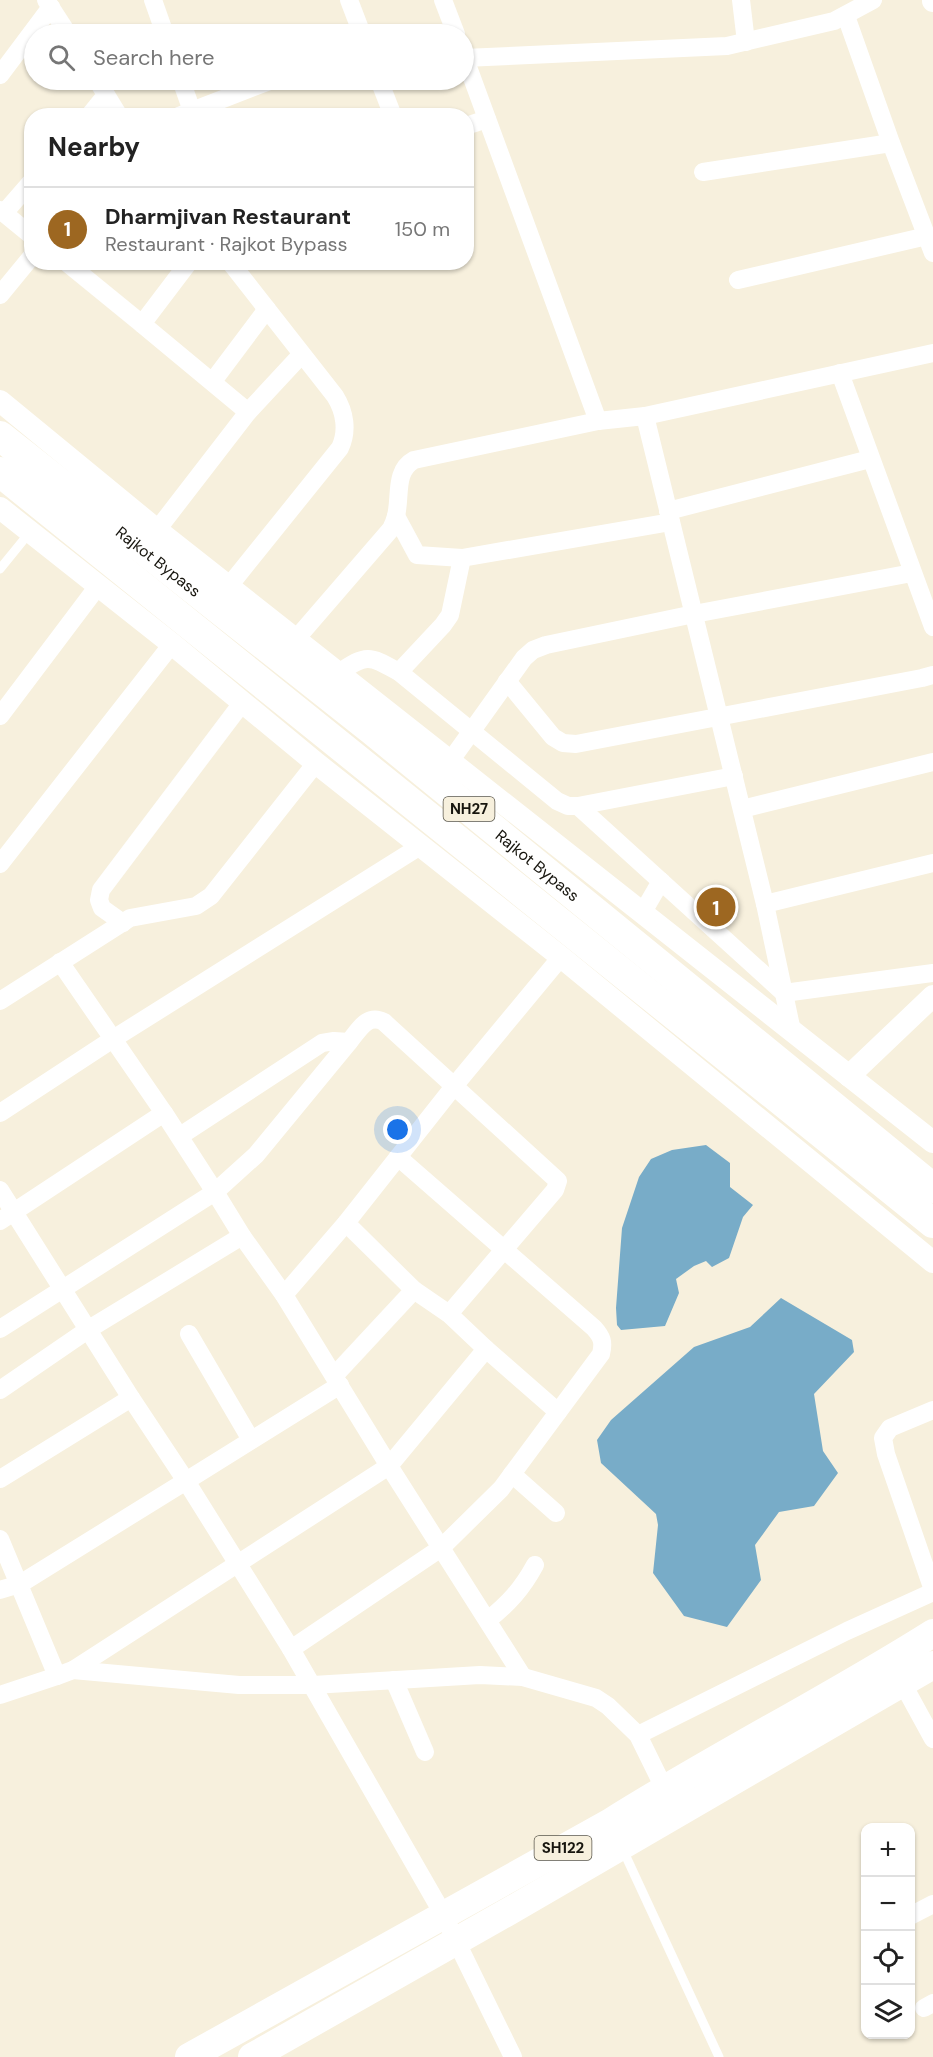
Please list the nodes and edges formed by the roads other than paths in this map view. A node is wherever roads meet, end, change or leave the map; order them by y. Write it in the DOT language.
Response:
graph roads {
  1 [pos="153,0"];
  2 [pos="349,0"];
  3 [pos="443,0"];
  4 [pos="741,0"];
  5 [pos="873,0"];
  6 [pos="49,4"];
  7 [pos="846,16"];
  8 [pos="35,24"];
  9 [pos="62,24"];
  10 [pos="161,24"];
  11 [pos="358,24"];
  12 [pos="452,24"];
  13 [pos="24,40"];
  14 [pos="746,42"];
  15 [pos="474,57"];
  16 [pos="0,75"];
  17 [pos="474,84"];
  18 [pos="100,90"];
  19 [pos="103,90"];
  20 [pos="182,90"];
  21 [pos="246,90"];
  22 [pos="383,90"];
  23 [pos="92,108"];
  24 [pos="113,108"];
  25 [pos="184,108"];
  26 [pos="198,108"];
  27 [pos="390,108"];
  28 [pos="487,119"];
  29 [pos="474,123"];
  30 [pos="891,143"];
  31 [pos="703,172"];
  32 [pos="24,190"];
  33 [pos="2,211"];
  34 [pos="24,229"];
  35 [pos="930,245"];
  36 [pos="24,266"];
  37 [pos="81,270"];
  38 [pos="183,270"];
  39 [pos="236,270"];
  40 [pos="738,280"];
  41 [pos="0,295"];
  42 [pos="267,309"];
  43 [pos="142,324"];
  44 [pos="933,353"];
  45 [pos="301,355"];
  46 [pos="840,373"];
  47 [pos="213,381"];
  48 [pos="0,401"];
  49 [pos="248,412"];
  50 [pos="645,416"];
  51 [pos="598,421"];
  52 [pos="0,436"];
  53 [pos="870,459"];
  54 [pos="0,472"];
  55 [pos="0,508"];
  56 [pos="396,516"];
  57 [pos="670,516"];
  58 [pos="157,530"];
  59 [pos="30,532"];
  60 [pos="462,558"];
  61 [pos="0,569"];
  62 [pos="912,573"];
  63 [pos="98,586"];
  64 [pos="229,586"];
  65 [pos="694,614"];
  66 [pos="933,627"];
  67 [pos="296,639"];
  68 [pos="172,644"];
  69 [pos="399,672"];
  70 [pos="339,673"];
  71 [pos="933,675"];
  72 [pos="507,681"];
  73 [pos="242,703"];
  74 [pos="0,716"];
  75 [pos="720,718"];
  76 [pos="471,731"];
  77 [pos="451,760"];
  78 [pos="933,762"];
  79 [pos="316,763"];
  80 [pos="734,776"];
  81 [pos="578,806"];
  82 [pos="742,809"];
  83 [pos="422,845"];
  84 [pos="933,863"];
  85 [pos="0,864"];
  86 [pos="661,881"];
  87 [pos="765,904"];
  88 [pos="643,912"];
  89 [pos="123,923"];
  90 [pos="561,957"];
  91 [pos="60,962"];
  92 [pos="933,973"];
  93 [pos="784,993"];
  94 [pos="933,996"];
  95 [pos="0,1001"];
  96 [pos="792,1030"];
  97 [pos="113,1039"];
  98 [pos="349,1042"];
  99 [pos="849,1076"];
  100 [pos="455,1085"];
  101 [pos="0,1113"];
  102 [pos="164,1113"];
  103 [pos="180,1136"];
  104 [pos="933,1142"];
  105 [pos="398,1157"];
  106 [pos="933,1188"];
  107 [pos="0,1190"];
  108 [pos="215,1192"];
  109 [pos="7,1216"];
  110 [pos="933,1222"];
  111 [pos="346,1223"];
  112 [pos="242,1236"];
  113 [pos="504,1251"];
  114 [pos="933,1262"];
  115 [pos="63,1288"];
  116 [pos="414,1290"];
  117 [pos="284,1295"];
  118 [pos="449,1314"];
  119 [pos="0,1329"];
  120 [pos="89,1329"];
  121 [pos="189,1334"];
  122 [pos="486,1349"];
  123 [pos="337,1380"];
  124 [pos="0,1390"];
  125 [pos="131,1398"];
  126 [pos="933,1410"];
  127 [pos="558,1412"];
  128 [pos="251,1440"];
  129 [pos="389,1466"];
  130 [pos="512,1474"];
  131 [pos="0,1479"];
  132 [pos="186,1481"];
  133 [pos="556,1513"];
  134 [pos="0,1539"];
  135 [pos="441,1548"];
  136 [pos="535,1564"];
  137 [pos="237,1565"];
  138 [pos="20,1584"];
  139 [pos="0,1590"];
  140 [pos="933,1591"];
  141 [pos="488,1620"];
  142 [pos="933,1633"];
  143 [pos="291,1649"];
  144 [pos="933,1665"];
  145 [pos="896,1672"];
  146 [pos="65,1673"];
  147 [pos="523,1677"];
  148 [pos="394,1680"];
  149 [pos="313,1685"];
  150 [pos="0,1695"];
  151 [pos="638,1735"];
  152 [pos="933,1739"];
  153 [pos="767,1746"];
  154 [pos="426,1752"];
  155 [pos="664,1788"];
  156 [pos="684,1811"];
  157 [pos="621,1847"];
  158 [pos="933,1904"];
  159 [pos="915,1913"];
  160 [pos="443,1914"];
  161 [pos="456,1940"];
  162 [pos="511,2056"];
  163 [pos="189,2057"];
  164 [pos="252,2057"];
  165 [pos="719,2057"];
  1 -- 10 [label="street"];
  2 -- 11 [label="street"];
  3 -- 12 [label="street"];
  4 -- 14 [label="street"];
  5 -- 7 [label="street"];
  6 -- 8 [label="street"];
  6 -- 9 [label="street"];
  7 -- 14 [label="street"];
  7 -- 30 [label="street"];
  13 -- 16 [label="street"];
  14 -- 15 [label="street"];
  17 -- 28 [label="street"];
  18 -- 23 [label="street"];
  19 -- 24 [label="street"];
  20 -- 25 [label="street"];
  21 -- 26 [label="street"];
  22 -- 27 [label="street"];
  28 -- 29 [label="street"];
  28 -- 51 [label="street"];
  30 -- 31 [label="street"];
  30 -- 35 [label="street"];
  32 -- 33 [label="street"];
  33 -- 34 [label="street"];
  35 -- 40 [label="street"];
  36 -- 41 [label="street"];
  37 -- 43 [label="street"];
  38 -- 43 [label="street"];
  39 -- 42 [label="street"];
  42 -- 45 [label="street"];
  42 -- 47 [label="street"];
  43 -- 47 [label="street"];
  44 -- 46 [label="street"];
  45 -- 49 [label="street"];
  45 -- 64 [label="street"];
  46 -- 50 [label="street"];
  46 -- 53 [label="street"];
  47 -- 49 [label="street"];
  48 -- 58 [label="street"];
  49 -- 58 [label="street"];
  50 -- 51 [label="street"];
  50 -- 57 [label="street"];
  51 -- 56 [label="street"];
  52 -- 106 [label="highway, Rajkot Bypass / NH27"];
  53 -- 57 [label="street"];
  53 -- 62 [label="street"];
  54 -- 110 [label="highway, Rajkot Bypass / NH27"];
  55 -- 59 [label="street"];
  56 -- 60 [label="street"];
  56 -- 67 [label="street"];
  57 -- 60 [label="street"];
  57 -- 65 [label="street"];
  58 -- 64 [label="street"];
  59 -- 61 [label="lane"];
  59 -- 63 [label="street"];
  60 -- 69 [label="street"];
  62 -- 65 [label="street"];
  62 -- 66 [label="street"];
  63 -- 68 [label="street"];
  63 -- 74 [label="street"];
  64 -- 67 [label="street"];
  65 -- 72 [label="street"];
  65 -- 75 [label="street"];
  67 -- 70 [label="street"];
  68 -- 73 [label="street"];
  68 -- 85 [label="street"];
  69 -- 70 [label="street"];
  69 -- 76 [label="street"];
  70 -- 77 [label="street"];
  71 -- 75 [label="street"];
  72 -- 75 [label="street"];
  72 -- 76 [label="street"];
  73 -- 79 [label="street"];
  73 -- 89 [label="street"];
  75 -- 80 [label="street"];
  76 -- 77 [label="street"];
  76 -- 81 [label="street"];
  77 -- 88 [label="street"];
  78 -- 82 [label="street"];
  79 -- 83 [label="street"];
  79 -- 89 [label="street"];
  80 -- 81 [label="street"];
  80 -- 82 [label="street"];
  81 -- 86 [label="street"];
  82 -- 87 [label="street"];
  83 -- 90 [label="street"];
  83 -- 97 [label="street"];
  84 -- 87 [label="street"];
  86 -- 88 [label="street"];
  86 -- 93 [label="street"];
  87 -- 93 [label="street"];
  88 -- 96 [label="street"];
  89 -- 91 [label="street"];
  90 -- 100 [label="street"];
  90 -- 114 [label="street"];
  91 -- 95 [label="street"];
  91 -- 97 [label="street"];
  92 -- 93 [label="street"];
  93 -- 96 [label="street"];
  94 -- 99 [label="street"];
  96 -- 99 [label="street"];
  97 -- 101 [label="street"];
  97 -- 102 [label="street"];
  98 -- 100 [label="street"];
  98 -- 103 [label="street"];
  98 -- 108 [label="street"];
  99 -- 104 [label="street"];
  100 -- 105 [label="street"];
  100 -- 113 [label="street"];
  102 -- 103 [label="street"];
  102 -- 109 [label="street"];
  103 -- 108 [label="street"];
  105 -- 111 [label="street"];
  105 -- 113 [label="street"];
  107 -- 109 [label="street"];
  108 -- 112 [label="street"];
  108 -- 115 [label="street"];
  109 -- 115 [label="street"];
  111 -- 116 [label="street"];
  111 -- 117 [label="street"];
  112 -- 117 [label="street"];
  112 -- 120 [label="street"];
  113 -- 118 [label="street"];
  113 -- 127 [label="street"];
  115 -- 119 [label="street"];
  115 -- 120 [label="street"];
  116 -- 118 [label="street"];
  116 -- 123 [label="street"];
  117 -- 123 [label="street"];
  118 -- 122 [label="street"];
  120 -- 124 [label="street"];
  120 -- 125 [label="street"];
  121 -- 128 [label="street"];
  122 -- 127 [label="street"];
  122 -- 129 [label="street"];
  123 -- 128 [label="street"];
  123 -- 129 [label="street"];
  125 -- 131 [label="street"];
  125 -- 132 [label="street"];
  126 -- 140 [label="street"];
  127 -- 130 [label="street"];
  128 -- 132 [label="street"];
  129 -- 135 [label="street"];
  129 -- 137 [label="street"];
  130 -- 133 [label="street"];
  130 -- 135 [label="street"];
  132 -- 137 [label="street"];
  132 -- 138 [label="street"];
  134 -- 138 [label="street"];
  135 -- 141 [label="street"];
  135 -- 143 [label="street"];
  136 -- 141 [label="street"];
  137 -- 143 [label="street"];
  137 -- 146 [label="street"];
  138 -- 139 [label="street"];
  138 -- 146 [label="street"];
  140 -- 151 [label="street"];
  141 -- 147 [label="street"];
  142 -- 145 [label="main road, SH122"];
  143 -- 149 [label="street"];
  144 -- 145 [label="main road, SH122"];
  145 -- 152 [label="street"];
  145 -- 153 [label="main road, SH122"];
  146 -- 149 [label="street"];
  146 -- 150 [label="street"];
  147 -- 148 [label="street"];
  147 -- 151 [label="street"];
  148 -- 149 [label="street"];
  148 -- 154 [label="street"];
  149 -- 160 [label="street"];
  151 -- 155 [label="street"];
  153 -- 155 [label="main road, SH122"];
  153 -- 156 [label="main road, SH122"];
  155 -- 156 [label="street"];
  155 -- 160 [label="main road, SH122"];
  156 -- 157 [label="main road, SH122"];
  157 -- 161 [label="main road, SH122"];
  157 -- 165 [label="lane"];
  158 -- 159 [label="street"];
  160 -- 161 [label="street"];
  160 -- 163 [label="main road, SH122"];
  161 -- 162 [label="street"];
  161 -- 164 [label="main road, SH122"];
}
